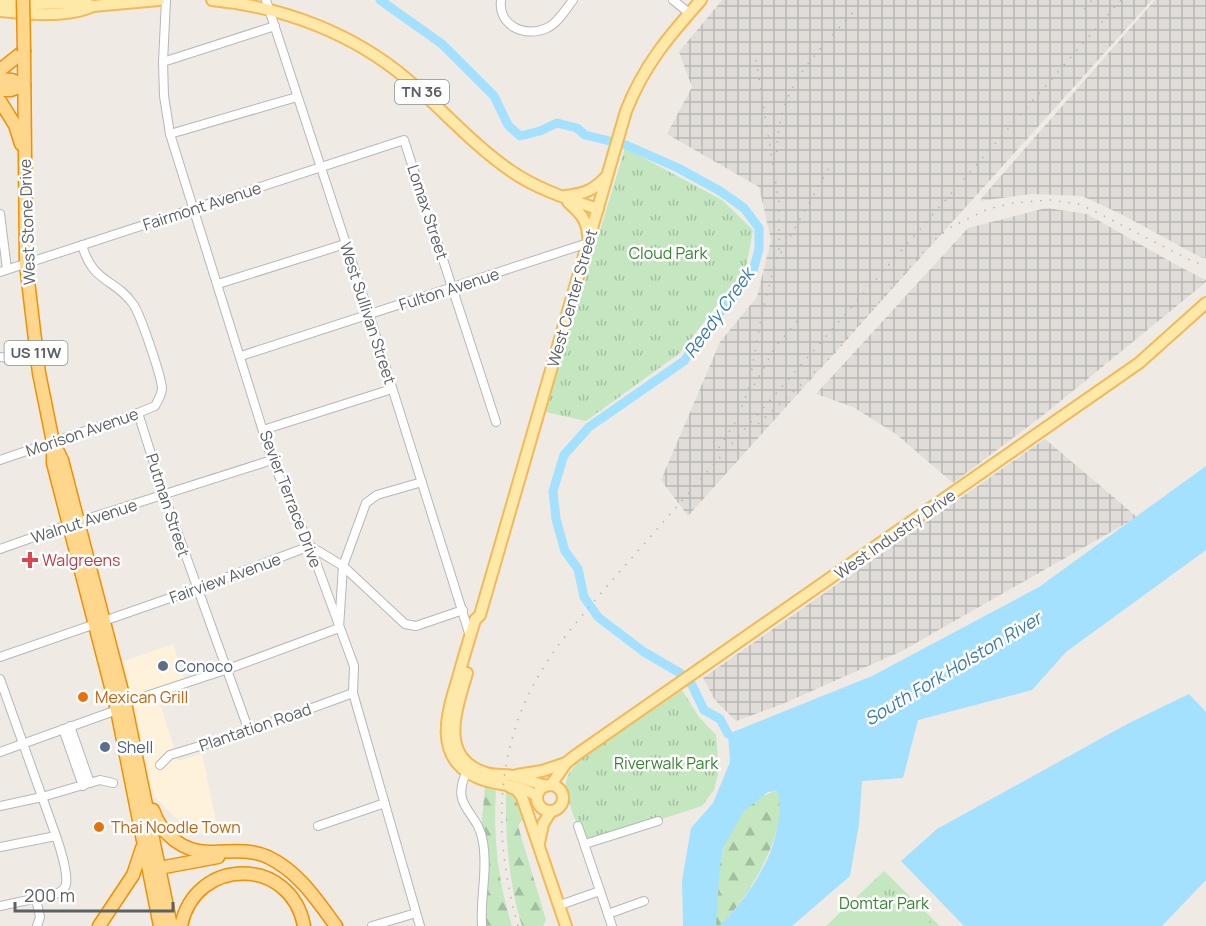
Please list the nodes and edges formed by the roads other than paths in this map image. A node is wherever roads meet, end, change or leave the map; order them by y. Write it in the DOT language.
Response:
graph roads {
  1 [pos="23,0"];
  2 [pos="159,0"];
  3 [pos="166,0"];
  4 [pos="212,0"];
  5 [pos="501,0"];
  6 [pos="573,0"];
  7 [pos="673,0"];
  8 [pos="701,0"];
  9 [pos="0,2"];
  10 [pos="267,4"];
  11 [pos="93,6"];
  12 [pos="0,11"];
  13 [pos="689,13"];
  14 [pos="275,26"];
  15 [pos="24,51"];
  16 [pos="163,62"];
  17 [pos="0,70"];
  18 [pos="0,79"];
  19 [pos="24,85"];
  20 [pos="0,90"];
  21 [pos="297,97"];
  22 [pos="0,101"];
  23 [pos="170,134"];
  24 [pos="404,140"];
  25 [pos="24,163"];
  26 [pos="321,167"];
  27 [pos="609,174"];
  28 [pos="561,196"];
  29 [pos="193,209"];
  30 [pos="598,209"];
  31 [pos="0,214"];
  32 [pos="588,243"];
  33 [pos="345,244"];
  34 [pos="82,245"];
  35 [pos="26,264"];
  36 [pos="4,271"];
  37 [pos="218,284"];
  38 [pos="452,288"];
  39 [pos="1206,303"];
  40 [pos="369,314"];
  41 [pos="241,356"];
  42 [pos="0,357"];
  43 [pos="18,359"];
  44 [pos="392,389"];
  45 [pos="138,413"];
  46 [pos="496,422"];
  47 [pos="263,430"];
  48 [pos="53,442"];
  49 [pos="0,460"];
  50 [pos="272,460"];
  51 [pos="422,482"];
  52 [pos="164,495"];
  53 [pos="74,523"];
  54 [pos="310,546"];
  55 [pos="0,549"];
  56 [pos="343,566"];
  57 [pos="196,589"];
  58 [pos="463,610"];
  59 [pos="480,615"];
  60 [pos="100,622"];
  61 [pos="339,627"];
  62 [pos="470,637"];
  63 [pos="0,657"];
  64 [pos="228,669"];
  65 [pos="0,679"];
  66 [pos="353,693"];
  67 [pos="121,707"];
  68 [pos="67,728"];
  69 [pos="249,731"];
  70 [pos="22,744"];
  71 [pos="0,752"];
  72 [pos="576,755"];
  73 [pos="566,763"];
  74 [pos="159,765"];
  75 [pos="469,769"];
  76 [pos="141,775"];
  77 [pos="515,776"];
  78 [pos="113,783"];
  79 [pos="87,784"];
  80 [pos="507,785"];
  81 [pos="548,785"];
  82 [pos="561,791"];
  83 [pos="42,797"];
  84 [pos="385,803"];
  85 [pos="543,805"];
  86 [pos="0,806"];
  87 [pos="657,821"];
  88 [pos="578,825"];
  89 [pos="318,826"];
  90 [pos="56,836"];
  91 [pos="538,840"];
  92 [pos="143,844"];
  93 [pos="585,844"];
  94 [pos="0,847"];
  95 [pos="267,857"];
  96 [pos="159,868"];
  97 [pos="150,878"];
  98 [pos="600,891"];
  99 [pos="36,899"];
  100 [pos="644,901"];
  101 [pos="560,905"];
  102 [pos="0,906"];
  103 [pos="416,913"];
  104 [pos="608,914"];
  105 [pos="37,926"];
  106 [pos="99,926"];
  107 [pos="160,926"];
  108 [pos="171,926"];
  109 [pos="181,926"];
  110 [pos="304,926"];
  111 [pos="336,926"];
  112 [pos="372,926"];
  113 [pos="420,926"];
  114 [pos="482,926"];
  115 [pos="566,926"];
  116 [pos="612,926"];
  1 -- 15 [label="highway, West Stone Drive / US 11W, bridge"];
  2 -- 11 [label="main road"];
  3 -- 16 [label="street, Sevier Terrace Drive"];
  4 -- 10 [label="main road, TN 36"];
  5 -- 6 [label="street"];
  7 -- 13 [label="street"];
  8 -- 13 [label="main road, West Center Street"];
  9 -- 11 [label="main road"];
  10 -- 14 [label="street, West Sullivan Street"];
  10 -- 28 [label="main road, TN 36"];
  11 -- 12 [label="main road"];
  13 -- 27 [label="main road, West Center Street"];
  14 -- 16 [label="street"];
  14 -- 21 [label="street, West Sullivan Street"];
  15 -- 17 [label="highway"];
  15 -- 19 [label="highway, West Stone Drive / US 11W"];
  16 -- 23 [label="street, Sevier Terrace Drive"];
  18 -- 19 [label="highway"];
  19 -- 20 [label="highway"];
  19 -- 25 [label="highway, West Stone Drive / US 11W"];
  21 -- 23 [label="street"];
  21 -- 26 [label="street, West Sullivan Street"];
  22 -- 25 [label="highway"];
  23 -- 29 [label="street, Sevier Terrace Drive"];
  24 -- 26 [label="street, Fairmont Avenue"];
  24 -- 38 [label="street, Lomax Street"];
  25 -- 35 [label="highway, West Stone Drive / US 11W"];
  26 -- 29 [label="street, Fairmont Avenue"];
  26 -- 33 [label="street, West Sullivan Street"];
  27 -- 28 [label="main road"];
  27 -- 30 [label="main road, West Center Street"];
  28 -- 30 [label="main road, TN 36"];
  28 -- 32 [label="main road"];
  29 -- 34 [label="street, Fairmont Avenue"];
  29 -- 37 [label="street, Sevier Terrace Drive"];
  30 -- 32 [label="main road, West Center Street"];
  31 -- 36 [label="street"];
  32 -- 38 [label="street, Fulton Avenue"];
  32 -- 59 [label="main road, West Center Street"];
  33 -- 37 [label="street"];
  33 -- 40 [label="street, West Sullivan Street"];
  34 -- 35 [label="street, Fairmont Avenue"];
  34 -- 45 [label="street, Morison Avenue"];
  35 -- 36 [label="street, Fairmont Avenue"];
  35 -- 48 [label="highway, West Stone Drive / US 11W"];
  37 -- 41 [label="street, Sevier Terrace Drive"];
  38 -- 40 [label="street, Fulton Avenue"];
  38 -- 46 [label="street, Lomax Street"];
  39 -- 72 [label="main road, West Industry Drive"];
  40 -- 41 [label="street, Fulton Avenue"];
  40 -- 44 [label="street, West Sullivan Street"];
  41 -- 47 [label="street, Sevier Terrace Drive"];
  42 -- 43 [label="street"];
  44 -- 47 [label="street"];
  44 -- 51 [label="street, West Sullivan Street"];
  45 -- 48 [label="street, Morison Avenue"];
  45 -- 52 [label="street, Putman Street"];
  47 -- 50 [label="street, Sevier Terrace Drive"];
  48 -- 49 [label="street, Morison Avenue"];
  48 -- 53 [label="highway, West Stone Drive / US 11W"];
  50 -- 52 [label="street, Walnut Avenue"];
  50 -- 54 [label="street, Sevier Terrace Drive"];
  51 -- 56 [label="street"];
  51 -- 58 [label="street, West Sullivan Street"];
  52 -- 53 [label="street, Walnut Avenue"];
  52 -- 57 [label="street, Putman Street"];
  53 -- 55 [label="street, Walnut Avenue"];
  53 -- 60 [label="highway, West Stone Drive / US 11W"];
  54 -- 56 [label="street"];
  54 -- 57 [label="street, Fairview Avenue"];
  54 -- 61 [label="street, Sevier Terrace Drive"];
  56 -- 58 [label="street"];
  56 -- 61 [label="street"];
  57 -- 60 [label="street, Fairview Avenue"];
  57 -- 64 [label="street, Putman Street"];
  58 -- 59 [label="street"];
  58 -- 62 [label="street, West Sullivan Street"];
  59 -- 62 [label="main road, West Center Street"];
  59 -- 75 [label="main road, West Center Street"];
  60 -- 63 [label="street, Fairview Avenue"];
  60 -- 67 [label="highway, West Stone Drive / US 11W"];
  60 -- 67 [label="highway, West Stone Drive / US 11W"];
  61 -- 64 [label="street"];
  61 -- 66 [label="street, Sevier Terrace Drive"];
  62 -- 75 [label="main road, West Center Street"];
  64 -- 67 [label="street"];
  64 -- 69 [label="street, Putman Street"];
  65 -- 70 [label="street"];
  66 -- 69 [label="street, Plantation Road"];
  66 -- 84 [label="street, Sevier Terrace Drive"];
  67 -- 68 [label="street"];
  67 -- 76 [label="highway"];
  67 -- 92 [label="highway, West Stone Drive / US 11W"];
  68 -- 70 [label="street"];
  68 -- 79 [label="street"];
  69 -- 74 [label="street, Plantation Road"];
  70 -- 71 [label="street"];
  70 -- 83 [label="street"];
  72 -- 73 [label="main road, West Industry Drive"];
  72 -- 82 [label="main road, West Industry Drive"];
  73 -- 77 [label="main road"];
  73 -- 81 [label="main road, West Industry Drive"];
  75 -- 77 [label="main road"];
  75 -- 80 [label="main road"];
  75 -- 114 [label="street"];
  76 -- 95 [label="highway"];
  76 -- 96 [label="highway"];
  77 -- 81 [label="main road"];
  78 -- 79 [label="street"];
  79 -- 83 [label="street"];
  80 -- 85 [label="main road"];
  80 -- 91 [label="main road"];
  81 -- 82 [label="main road"];
  81 -- 85 [label="main road"];
  82 -- 85 [label="main road"];
  83 -- 86 [label="street"];
  83 -- 90 [label="street"];
  84 -- 89 [label="street"];
  84 -- 103 [label="street, Sevier Terrace Drive"];
  85 -- 91 [label="main road"];
  87 -- 93 [label="street"];
  88 -- 93 [label="street"];
  90 -- 94 [label="street"];
  90 -- 99 [label="street"];
  91 -- 101 [label="main road"];
  92 -- 97 [label="highway, West Stone Drive / US 11W"];
  92 -- 106 [label="highway"];
  93 -- 98 [label="street"];
  95 -- 96 [label="highway"];
  95 -- 111 [label="highway"];
  96 -- 97 [label="highway"];
  96 -- 108 [label="highway"];
  97 -- 107 [label="highway, West Stone Drive / US 11W"];
  98 -- 101 [label="street"];
  98 -- 104 [label="street"];
  99 -- 102 [label="street"];
  99 -- 105 [label="street"];
  100 -- 104 [label="street"];
  101 -- 115 [label="main road"];
  103 -- 112 [label="street"];
  103 -- 113 [label="street, Sevier Terrace Drive"];
  104 -- 116 [label="street"];
  109 -- 110 [label="highway"];
}
